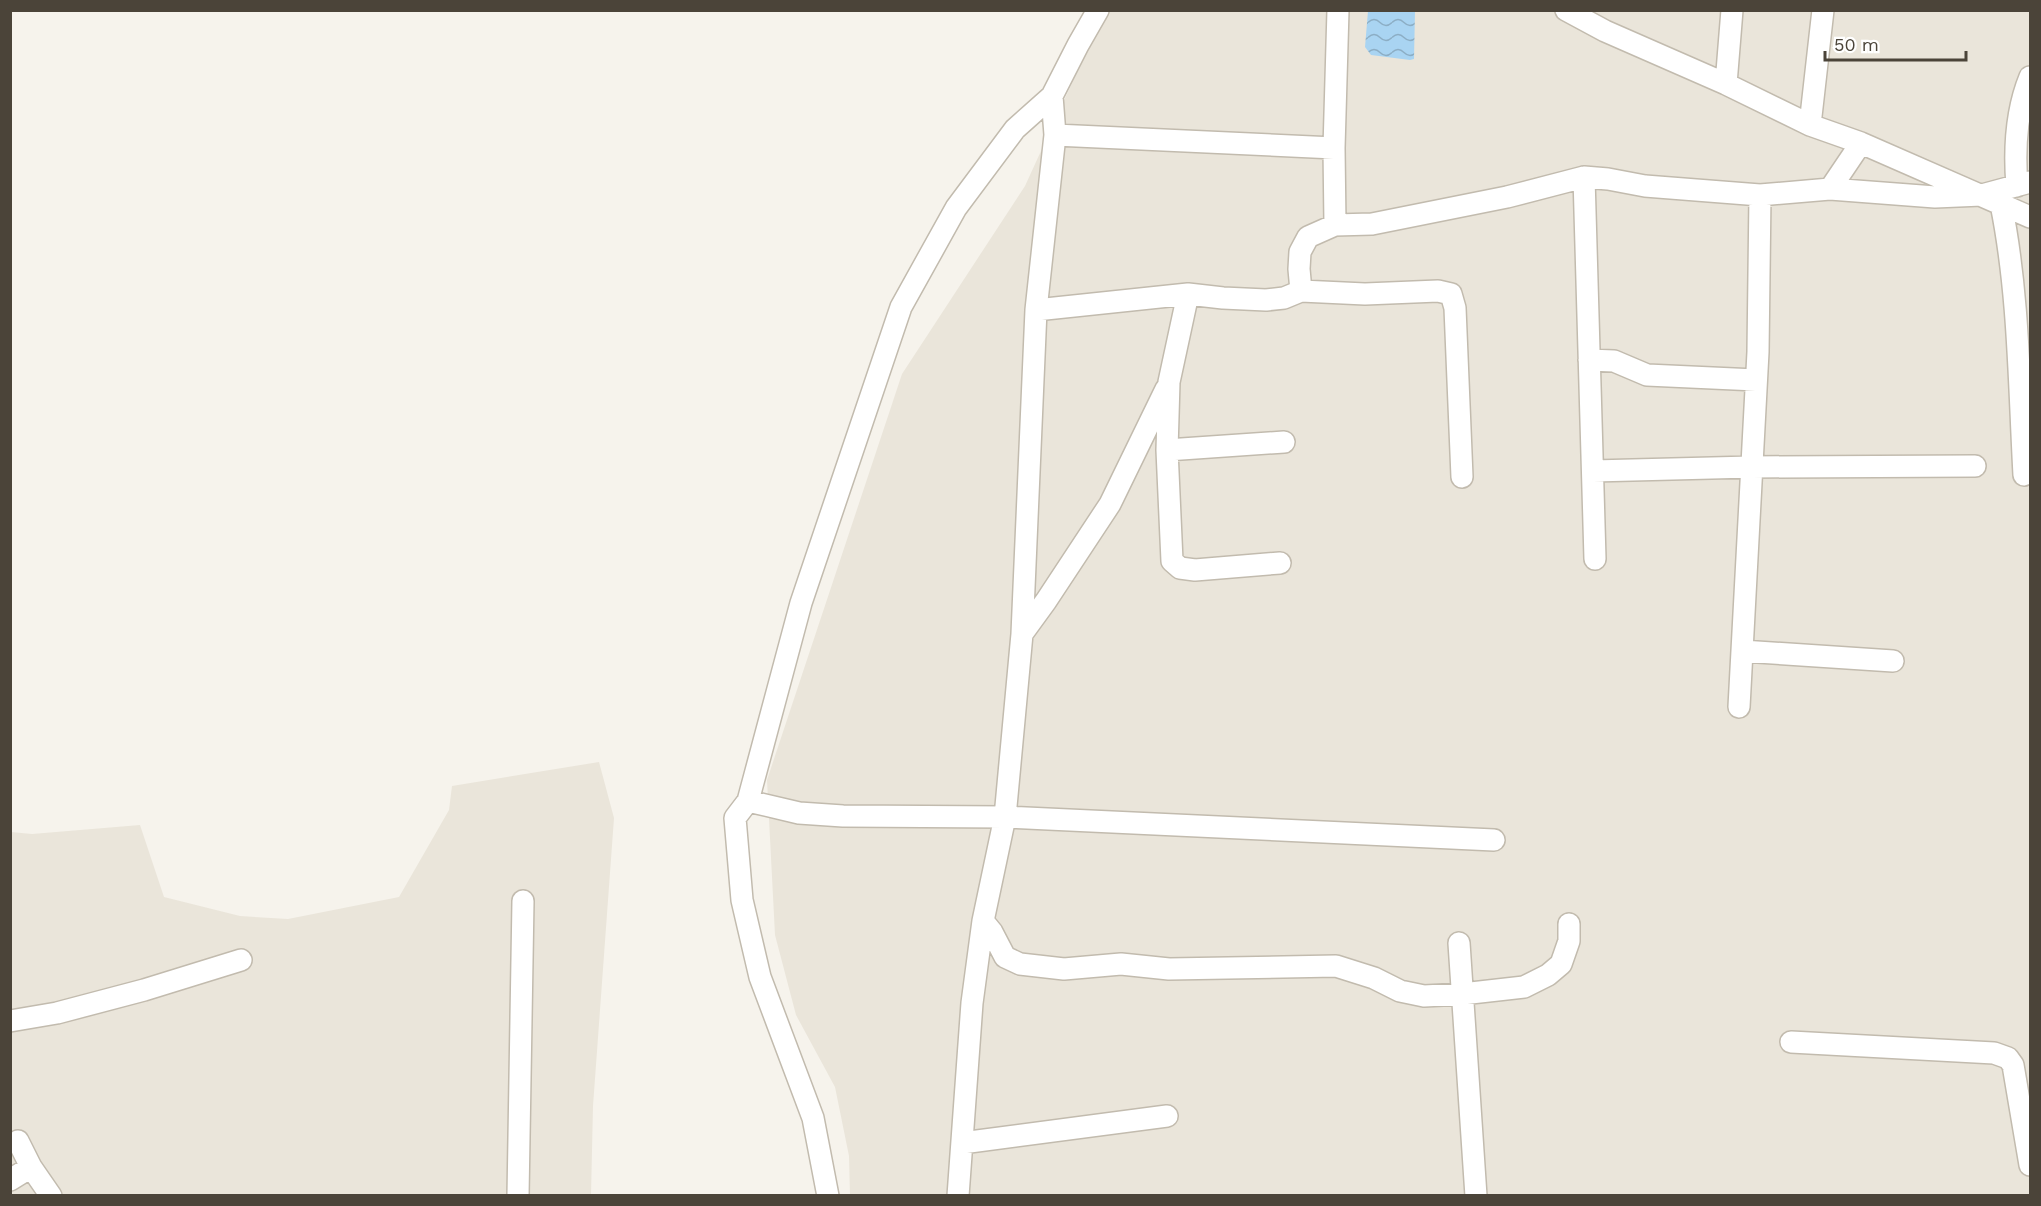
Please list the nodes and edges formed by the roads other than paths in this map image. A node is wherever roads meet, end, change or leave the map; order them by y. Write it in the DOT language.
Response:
graph roads {
  1 [pos="1098,10"];
  2 [pos="1338,10"];
  3 [pos="1732,10"];
  4 [pos="1823,10"];
  5 [pos="1576,13"];
  6 [pos="2031,76"];
  7 [pos="1726,84"];
  8 [pos="1052,96"];
  9 [pos="1810,125"];
  10 [pos="1055,135"];
  11 [pos="1861,142"];
  12 [pos="1334,148"];
  13 [pos="1584,177"];
  14 [pos="2024,184"];
  15 [pos="1830,189"];
  16 [pos="1761,195"];
  17 [pos="1991,200"];
  18 [pos="2031,217"];
  19 [pos="1335,225"];
  20 [pos="1300,291"];
  21 [pos="1188,294"];
  22 [pos="1036,310"];
  23 [pos="1589,360"];
  24 [pos="1756,380"];
  25 [pos="1169,382"];
  26 [pos="1284,442"];
  27 [pos="1167,450"];
  28 [pos="1975,466"];
  29 [pos="1751,467"];
  30 [pos="1593,471"];
  31 [pos="2024,475"];
  32 [pos="1462,477"];
  33 [pos="1595,560"];
  34 [pos="1280,562"];
  35 [pos="1022,634"];
  36 [pos="1742,651"];
  37 [pos="1893,661"];
  38 [pos="1738,707"];
  39 [pos="747,801"];
  40 [pos="1005,817"];
  41 [pos="1494,840"];
  42 [pos="523,901"];
  43 [pos="983,921"];
  44 [pos="1569,924"];
  45 [pos="1459,943"];
  46 [pos="241,960"];
  47 [pos="1462,994"];
  48 [pos="10,1021"];
  49 [pos="1791,1042"];
  50 [pos="1167,1116"];
  51 [pos="18,1141"];
  52 [pos="962,1143"];
  53 [pos="2031,1165"];
  54 [pos="31,1167"];
  55 [pos="10,1180"];
  56 [pos="51,1196"];
  57 [pos="518,1196"];
  58 [pos="828,1196"];
  59 [pos="958,1196"];
  60 [pos="1476,1196"];
  1 -- 8 [label="street"];
  2 -- 12 [label="street"];
  3 -- 7 [label="street"];
  4 -- 9 [label="street"];
  5 -- 7 [label="street"];
  6 -- 14 [label="street"];
  7 -- 9 [label="street"];
  8 -- 10 [label="street"];
  8 -- 39 [label="street"];
  9 -- 11 [label="street"];
  10 -- 12 [label="street"];
  10 -- 22 [label="street"];
  11 -- 15 [label="street"];
  11 -- 17 [label="street"];
  12 -- 19 [label="street"];
  13 -- 16 [label="street"];
  13 -- 19 [label="street"];
  13 -- 23 [label="street"];
  14 -- 17 [label="street"];
  15 -- 16 [label="street"];
  15 -- 17 [label="street"];
  16 -- 24 [label="street"];
  17 -- 18 [label="street"];
  17 -- 31 [label="street"];
  19 -- 20 [label="street"];
  20 -- 21 [label="street"];
  20 -- 32 [label="street"];
  21 -- 22 [label="street"];
  21 -- 25 [label="street"];
  22 -- 35 [label="street"];
  23 -- 24 [label="street"];
  23 -- 30 [label="street"];
  24 -- 29 [label="street"];
  25 -- 27 [label="street"];
  25 -- 35 [label="street"];
  26 -- 27 [label="street"];
  27 -- 34 [label="street"];
  28 -- 29 [label="street"];
  29 -- 30 [label="street"];
  29 -- 36 [label="street"];
  30 -- 33 [label="street"];
  35 -- 40 [label="street"];
  36 -- 37 [label="street"];
  36 -- 38 [label="street"];
  39 -- 40 [label="street"];
  39 -- 58 [label="street"];
  40 -- 41 [label="street"];
  40 -- 43 [label="street"];
  42 -- 57 [label="street"];
  43 -- 47 [label="street"];
  43 -- 52 [label="street"];
  44 -- 47 [label="street"];
  45 -- 47 [label="street"];
  46 -- 48 [label="street"];
  47 -- 60 [label="street"];
  49 -- 53 [label="street"];
  50 -- 52 [label="street"];
  51 -- 54 [label="street"];
  52 -- 59 [label="street"];
  54 -- 55 [label="street"];
  54 -- 56 [label="street"];
}
